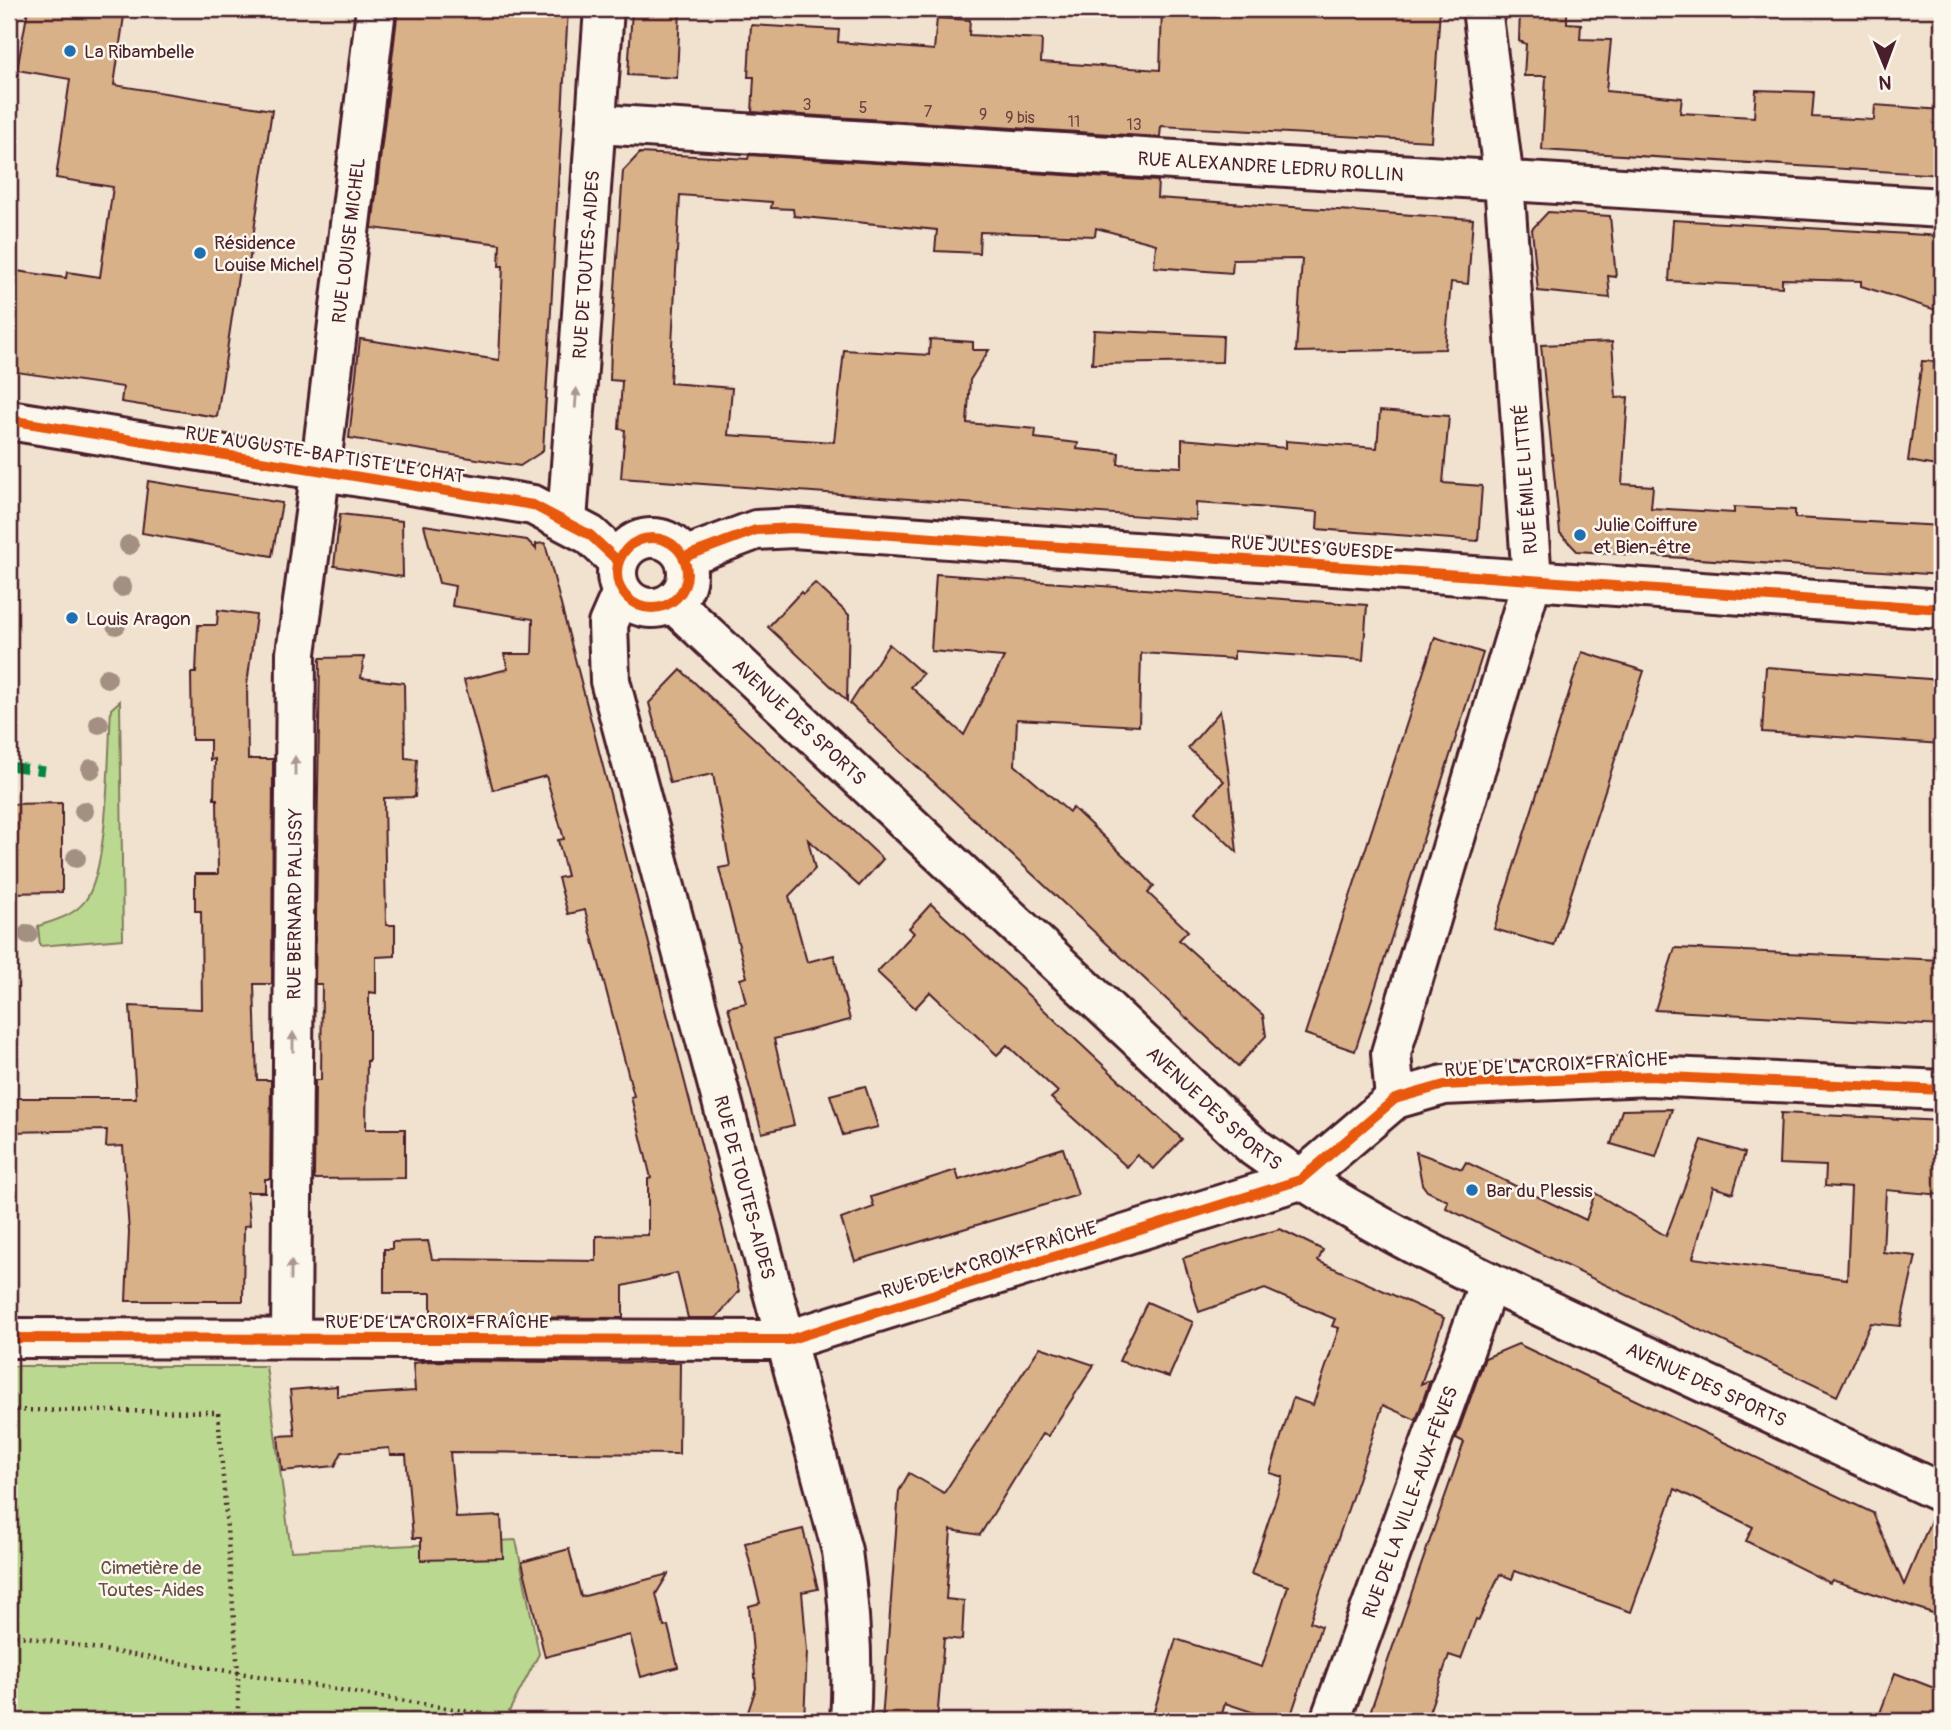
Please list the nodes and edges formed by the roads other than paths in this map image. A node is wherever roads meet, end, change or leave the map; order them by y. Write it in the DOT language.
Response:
graph roads {
  1 [pos="376,9"];
  2 [pos="604,9"];
  3 [pos="1482,9"];
  4 [pos="598,124"];
  5 [pos="1504,181"];
  6 [pos="1942,208"];
  7 [pos="9,420"];
  8 [pos="320,471"];
  9 [pos="567,521"];
  10 [pos="684,557"];
  11 [pos="1532,580"];
  12 [pos="640,591"];
  13 [pos="1942,610"];
  14 [pos="1942,1090"];
  15 [pos="1395,1099"];
  16 [pos="1300,1180"];
  17 [pos="1489,1282"];
  18 [pos="9,1338"];
  19 [pos="291,1338"];
  20 [pos="788,1340"];
  21 [pos="1942,1493"];
  22 [pos="850,1721"];
  23 [pos="1330,1721"];
  1 -- 8 [label="street, RUE LOUISE MICHEL"];
  2 -- 4 [label="street, RUE DE TOUTES-AIDES"];
  3 -- 5 [label="street, RUE ÉMILE LITTRÉ"];
  4 -- 5 [label="street, RUE ALEXANDRE LEDRU ROLLIN"];
  9 -- 4 [label="street, RUE DE TOUTES-AIDES, one-way"];
  5 -- 6 [label="street, RUE ALEXANDRE LEDRU ROLLIN"];
  5 -- 11 [label="street, RUE ÉMILE LITTRÉ"];
  7 -- 8 [label="street, RUE AUGUSTE-BAPTISTE LE CHAT"];
  8 -- 9 [label="street, RUE AUGUSTE-BAPTISTE LE CHAT"];
  19 -- 8 [label="street, RUE BERNARD PALISSY, one-way"];
  9 -- 12 [label="street, RUE AUGUSTE-BAPTISTE LE CHAT"];
  10 -- 11 [label="street, RUE JULES GUESDE"];
  10 -- 12 [label="street"];
  10 -- 12 [label="street"];
  11 -- 13 [label="street, RUE JULES GUESDE"];
  11 -- 15 [label="street, RUE ÉMILE LITTRÉ"];
  12 -- 16 [label="street, AVENUE DES SPORTS"];
  12 -- 20 [label="street, RUE DE TOUTES-AIDES"];
  14 -- 15 [label="street, RUE DE LA CROIX-FRAÎCHE"];
  15 -- 16 [label="street, RUE DE LA CROIX-FRAÎCHE"];
  16 -- 17 [label="street, AVENUE DES SPORTS"];
  16 -- 20 [label="street, RUE DE LA CROIX-FRAÎCHE"];
  17 -- 21 [label="street, AVENUE DES SPORTS"];
  17 -- 23 [label="street, RUE DE LA VILLE-AUX-FÈVES"];
  18 -- 19 [label="street, RUE DE LA CROIX-FRAÎCHE"];
  19 -- 20 [label="street, RUE DE LA CROIX-FRAÎCHE"];
  20 -- 22 [label="street, RUE DE TOUTES-AIDES"];
}
